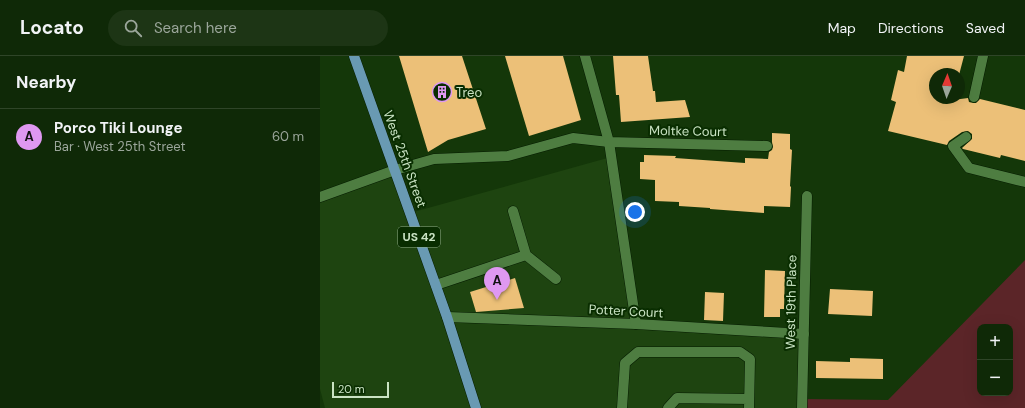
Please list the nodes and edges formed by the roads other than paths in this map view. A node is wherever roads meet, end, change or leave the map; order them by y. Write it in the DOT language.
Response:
graph roads {
  1 [pos="354,56"];
  2 [pos="585,56"];
  3 [pos="983,56"];
  4 [pos="974,97"];
  5 [pos="966,137"];
  6 [pos="609,142"];
  7 [pos="767,146"];
  8 [pos="395,170"];
  9 [pos="1025,182"];
  10 [pos="807,196"];
  11 [pos="320,197"];
  12 [pos="513,211"];
  13 [pos="526,256"];
  14 [pos="556,280"];
  15 [pos="436,285"];
  16 [pos="447,317"];
  17 [pos="636,324"];
  18 [pos="804,334"];
  19 [pos="749,403"];
  20 [pos="476,408"];
  21 [pos="622,408"];
  22 [pos="668,408"];
  23 [pos="802,408"];
  1 -- 8 [label="main road, West 25th Street / US 42"];
  2 -- 6 [label="street"];
  3 -- 4 [label="street"];
  5 -- 9 [label="street"];
  6 -- 7 [label="street, Moltke Court"];
  6 -- 8 [label="street, Moltke Court"];
  6 -- 17 [label="street"];
  8 -- 11 [label="street, Moltke Court"];
  8 -- 15 [label="main road, West 25th Street / US 42"];
  10 -- 18 [label="street, West 19th Place"];
  12 -- 13 [label="street"];
  13 -- 14 [label="street"];
  13 -- 15 [label="street"];
  15 -- 16 [label="main road, West 25th Street / US 42"];
  16 -- 17 [label="street, Potter Court"];
  16 -- 20 [label="main road, West 25th Street / US 42"];
  17 -- 18 [label="street, Potter Court"];
  18 -- 23 [label="street, West 19th Place"];
  19 -- 21 [label="street"];
  19 -- 22 [label="street"];
}
